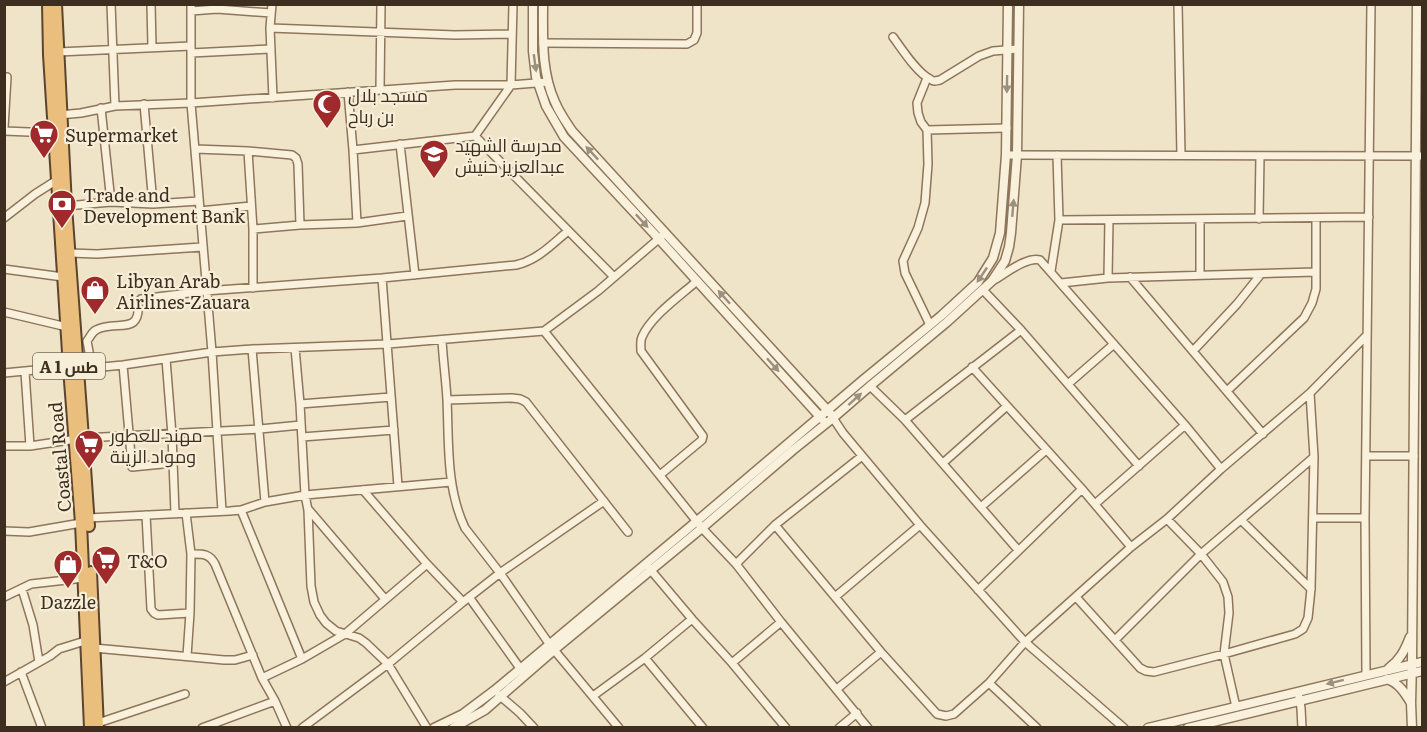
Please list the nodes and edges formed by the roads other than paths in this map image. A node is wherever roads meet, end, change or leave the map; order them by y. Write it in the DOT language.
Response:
graph roads {
  1 [pos="48,4"];
  2 [pos="56,4"];
  3 [pos="111,4"];
  4 [pos="151,4"];
  5 [pos="381,4"];
  6 [pos="513,4"];
  7 [pos="533,4"];
  8 [pos="543,4"];
  9 [pos="697,4"];
  10 [pos="1008,4"];
  11 [pos="1019,4"];
  12 [pos="1178,4"];
  13 [pos="1371,4"];
  14 [pos="1417,4"];
  15 [pos="217,7"];
  16 [pos="191,8"];
  17 [pos="271,9"];
  18 [pos="270,28"];
  19 [pos="381,31"];
  20 [pos="512,34"];
  21 [pos="893,37"];
  22 [pos="543,43"];
  23 [pos="152,47"];
  24 [pos="113,49"];
  25 [pos="191,49"];
  26 [pos="271,49"];
  27 [pos="1008,50"];
  28 [pos="1018,50"];
  29 [pos="58,52"];
  30 [pos="6,77"];
  31 [pos="927,78"];
  32 [pos="549,82"];
  33 [pos="538,83"];
  34 [pos="511,85"];
  35 [pos="380,90"];
  36 [pos="348,92"];
  37 [pos="273,98"];
  38 [pos="191,103"];
  39 [pos="144,104"];
  40 [pos="115,106"];
  41 [pos="101,108"];
  42 [pos="57,115"];
  43 [pos="1007,128"];
  44 [pos="4,130"];
  45 [pos="927,130"];
  46 [pos="54,133"];
  47 [pos="475,136"];
  48 [pos="400,144"];
  49 [pos="195,149"];
  50 [pos="353,150"];
  51 [pos="248,151"];
  52 [pos="1006,155"];
  53 [pos="1017,155"];
  54 [pos="1058,155"];
  55 [pos="1181,155"];
  56 [pos="1260,156"];
  57 [pos="1370,156"];
  58 [pos="1419,156"];
  59 [pos="57,180"];
  60 [pos="199,201"];
  61 [pos="111,202"];
  62 [pos="153,204"];
  63 [pos="66,206"];
  64 [pos="251,206"];
  65 [pos="199,211"];
  66 [pos="408,216"];
  67 [pos="1369,217"];
  68 [pos="4,218"];
  69 [pos="1316,218"];
  70 [pos="1200,219"];
  71 [pos="1259,219"];
  72 [pos="1059,220"];
  73 [pos="1109,220"];
  74 [pos="357,223"];
  75 [pos="300,225"];
  76 [pos="253,229"];
  77 [pos="568,231"];
  78 [pos="666,233"];
  79 [pos="659,239"];
  80 [pos="202,247"];
  81 [pos="70,253"];
  82 [pos="4,268"];
  83 [pos="1051,271"];
  84 [pos="1316,272"];
  85 [pos="1200,274"];
  86 [pos="1261,274"];
  87 [pos="415,275"];
  88 [pos="614,277"];
  89 [pos="1130,277"];
  90 [pos="63,278"];
  91 [pos="382,278"];
  92 [pos="1108,278"];
  93 [pos="697,281"];
  94 [pos="992,281"];
  95 [pos="1061,283"];
  96 [pos="254,288"];
  97 [pos="983,290"];
  98 [pos="206,291"];
  99 [pos="4,312"];
  100 [pos="930,325"];
  101 [pos="67,327"];
  102 [pos="1021,330"];
  103 [pos="544,331"];
  104 [pos="1367,335"];
  105 [pos="442,340"];
  106 [pos="388,344"];
  107 [pos="1114,344"];
  108 [pos="295,348"];
  109 [pos="252,349"];
  110 [pos="1193,351"];
  111 [pos="212,352"];
  112 [pos="166,359"];
  113 [pos="123,365"];
  114 [pos="73,368"];
  115 [pos="92,368"];
  116 [pos="972,368"];
  117 [pos="25,372"];
  118 [pos="4,373"];
  119 [pos="1068,384"];
  120 [pos="870,386"];
  121 [pos="1227,391"];
  122 [pos="1310,393"];
  123 [pos="391,397"];
  124 [pos="447,400"];
  125 [pos="300,404"];
  126 [pos="1007,406"];
  127 [pos="828,410"];
  128 [pos="827,420"];
  129 [pos="905,420"];
  130 [pos="301,425"];
  131 [pos="1185,425"];
  132 [pos="260,429"];
  133 [pos="394,430"];
  134 [pos="218,431"];
  135 [pos="1263,434"];
  136 [pos="172,435"];
  137 [pos="130,436"];
  138 [pos="302,437"];
  139 [pos="79,439"];
  140 [pos="4,446"];
  141 [pos="30,446"];
  142 [pos="1046,450"];
  143 [pos="862,456"];
  144 [pos="1366,456"];
  145 [pos="1414,456"];
  146 [pos="1314,457"];
  147 [pos="173,463"];
  148 [pos="942,463"];
  149 [pos="1139,466"];
  150 [pos="1221,469"];
  151 [pos="660,475"];
  152 [pos="451,482"];
  153 [pos="398,486"];
  154 [pos="1082,489"];
  155 [pos="363,490"];
  156 [pos="305,495"];
  157 [pos="604,501"];
  158 [pos="265,502"];
  159 [pos="1095,504"];
  160 [pos="981,507"];
  161 [pos="241,510"];
  162 [pos="308,510"];
  163 [pos="222,511"];
  164 [pos="175,513"];
  165 [pos="186,513"];
  166 [pos="146,515"];
  167 [pos="1313,518"];
  168 [pos="1365,518"];
  169 [pos="1167,519"];
  170 [pos="1241,520"];
  171 [pos="85,521"];
  172 [pos="700,525"];
  173 [pos="775,525"];
  174 [pos="920,525"];
  175 [pos="4,531"];
  176 [pos="628,532"];
  177 [pos="1131,547"];
  178 [pos="1018,550"];
  179 [pos="191,554"];
  180 [pos="1201,554"];
  181 [pos="427,564"];
  182 [pos="736,564"];
  183 [pos="648,568"];
  184 [pos="500,573"];
  185 [pos="84,578"];
  186 [pos="22,589"];
  187 [pos="1311,589"];
  188 [pos="978,590"];
  189 [pos="4,597"];
  190 [pos="835,597"];
  191 [pos="1076,597"];
  192 [pos="385,599"];
  193 [pos="466,600"];
  194 [pos="190,613"];
  195 [pos="692,619"];
  196 [pos="781,622"];
  197 [pos="1413,631"];
  198 [pos="345,634"];
  199 [pos="1115,640"];
  200 [pos="1024,642"];
  201 [pos="90,645"];
  202 [pos="552,647"];
  203 [pos="881,652"];
  204 [pos="1224,654"];
  205 [pos="254,655"];
  206 [pos="187,656"];
  207 [pos="645,658"];
  208 [pos="302,659"];
  209 [pos="39,662"];
  210 [pos="1422,662"];
  211 [pos="732,663"];
  212 [pos="388,664"];
  213 [pos="1412,668"];
  214 [pos="1422,671"];
  215 [pos="21,672"];
  216 [pos="523,672"];
  217 [pos="1386,674"];
  218 [pos="1366,675"];
  219 [pos="262,678"];
  220 [pos="4,682"];
  221 [pos="989,683"];
  222 [pos="837,689"];
  223 [pos="185,694"];
  224 [pos="498,694"];
  225 [pos="593,696"];
  226 [pos="1299,696"];
  227 [pos="275,701"];
  228 [pos="1411,704"];
  229 [pos="1236,707"];
  230 [pos="857,713"];
  231 [pos="95,726"];
  232 [pos="42,728"];
  233 [pos="202,728"];
  234 [pos="286,728"];
  235 [pos="302,728"];
  236 [pos="427,728"];
  237 [pos="435,728"];
  238 [pos="453,728"];
  239 [pos="534,728"];
  240 [pos="619,728"];
  241 [pos="703,728"];
  242 [pos="786,728"];
  243 [pos="839,728"];
  244 [pos="868,728"];
  245 [pos="1037,728"];
  246 [pos="1124,728"];
  247 [pos="1148,728"];
  248 [pos="1188,728"];
  249 [pos="1302,728"];
  250 [pos="1412,728"];
  1 -- 42 [label="highway, Coastal Road / A 1 طس"];
  2 -- 29 [label="highway, Coastal Road / A 1 طس"];
  3 -- 24 [label="street"];
  4 -- 23 [label="street"];
  5 -- 19 [label="street"];
  6 -- 20 [label="street"];
  7 -- 33 [label="street, one-way"];
  8 -- 22 [label="street"];
  9 -- 22 [label="street"];
  10 -- 27 [label="street"];
  11 -- 28 [label="street"];
  12 -- 55 [label="street"];
  13 -- 57 [label="street"];
  14 -- 58 [label="street"];
  15 -- 16 [label="street"];
  15 -- 17 [label="street"];
  16 -- 25 [label="street"];
  17 -- 18 [label="street"];
  18 -- 19 [label="street"];
  18 -- 26 [label="street"];
  19 -- 20 [label="street"];
  19 -- 35 [label="street"];
  20 -- 34 [label="street"];
  21 -- 31 [label="street"];
  22 -- 32 [label="street"];
  23 -- 24 [label="street"];
  23 -- 25 [label="street"];
  24 -- 29 [label="street"];
  24 -- 40 [label="street"];
  25 -- 26 [label="street"];
  25 -- 38 [label="street"];
  26 -- 37 [label="street"];
  27 -- 28 [label="street"];
  27 -- 31 [label="street"];
  27 -- 43 [label="street, one-way"];
  28 -- 53 [label="street"];
  29 -- 42 [label="highway, Coastal Road / A 1 طس"];
  30 -- 44 [label="street"];
  31 -- 45 [label="street"];
  32 -- 33 [label="street"];
  78 -- 32 [label="street, one-way"];
  33 -- 34 [label="street"];
  33 -- 79 [label="street, one-way"];
  34 -- 35 [label="street"];
  34 -- 47 [label="street"];
  35 -- 36 [label="street"];
  36 -- 37 [label="street"];
  36 -- 50 [label="street"];
  37 -- 38 [label="street"];
  38 -- 39 [label="street"];
  38 -- 49 [label="street"];
  39 -- 40 [label="street"];
  39 -- 62 [label="street"];
  40 -- 41 [label="street"];
  41 -- 42 [label="street"];
  41 -- 61 [label="street"];
  42 -- 46 [label="highway, Coastal Road / A 1 طس"];
  42 -- 63 [label="highway, Coastal Road / A 1 طس"];
  43 -- 45 [label="street"];
  43 -- 52 [label="street"];
  44 -- 46 [label="street"];
  45 -- 100 [label="street"];
  46 -- 59 [label="highway, Coastal Road / A 1 طس"];
  47 -- 48 [label="street"];
  47 -- 77 [label="street"];
  48 -- 50 [label="street"];
  48 -- 66 [label="street"];
  49 -- 51 [label="street"];
  49 -- 60 [label="street"];
  50 -- 74 [label="street"];
  51 -- 64 [label="street"];
  51 -- 75 [label="street"];
  52 -- 53 [label="street"];
  52 -- 100 [label="street, one-way"];
  53 -- 54 [label="street"];
  94 -- 53 [label="street, one-way"];
  54 -- 55 [label="street"];
  54 -- 72 [label="street"];
  55 -- 56 [label="street"];
  56 -- 57 [label="street"];
  56 -- 71 [label="street"];
  57 -- 58 [label="street"];
  57 -- 67 [label="street"];
  58 -- 145 [label="street"];
  59 -- 68 [label="street"];
  59 -- 90 [label="highway, Coastal Road / A 1 طس"];
  60 -- 62 [label="street"];
  60 -- 65 [label="street"];
  61 -- 62 [label="street"];
  61 -- 63 [label="street"];
  63 -- 81 [label="highway, Coastal Road / A 1 طس"];
  64 -- 65 [label="street"];
  64 -- 76 [label="street"];
  65 -- 80 [label="street"];
  66 -- 74 [label="street"];
  66 -- 87 [label="street"];
  67 -- 69 [label="street"];
  67 -- 104 [label="street"];
  69 -- 71 [label="street"];
  69 -- 84 [label="street"];
  70 -- 71 [label="street"];
  70 -- 73 [label="street"];
  70 -- 85 [label="street"];
  72 -- 73 [label="street"];
  72 -- 83 [label="street"];
  73 -- 92 [label="street"];
  74 -- 75 [label="street"];
  75 -- 76 [label="street"];
  76 -- 96 [label="street"];
  77 -- 87 [label="street"];
  77 -- 88 [label="street"];
  78 -- 79 [label="street"];
  127 -- 78 [label="street, one-way"];
  79 -- 88 [label="street"];
  79 -- 93 [label="street"];
  80 -- 81 [label="street"];
  80 -- 98 [label="street"];
  81 -- 114 [label="highway, Coastal Road / A 1 طس"];
  82 -- 90 [label="street"];
  83 -- 94 [label="street"];
  83 -- 95 [label="street"];
  84 -- 86 [label="street"];
  84 -- 121 [label="street"];
  85 -- 86 [label="street"];
  85 -- 89 [label="street"];
  86 -- 110 [label="street"];
  87 -- 91 [label="street"];
  88 -- 103 [label="street"];
  89 -- 92 [label="street"];
  89 -- 110 [label="street"];
  90 -- 101 [label="highway, Coastal Road / A 1 طس"];
  91 -- 96 [label="street"];
  91 -- 106 [label="street"];
  92 -- 95 [label="street"];
  93 -- 128 [label="street, one-way"];
  93 -- 151 [label="street"];
  94 -- 97 [label="street"];
  95 -- 107 [label="street"];
  96 -- 98 [label="street"];
  97 -- 102 [label="street"];
  97 -- 120 [label="street"];
  98 -- 111 [label="street"];
  98 -- 115 [label="street"];
  99 -- 101 [label="street"];
  100 -- 127 [label="street"];
  101 -- 114 [label="highway, Coastal Road / A 1 طس"];
  102 -- 116 [label="street"];
  102 -- 119 [label="street"];
  103 -- 105 [label="street"];
  103 -- 151 [label="street"];
  104 -- 122 [label="street"];
  104 -- 144 [label="street"];
  105 -- 106 [label="street"];
  105 -- 124 [label="street"];
  106 -- 108 [label="street"];
  106 -- 123 [label="street"];
  107 -- 119 [label="street"];
  107 -- 131 [label="street"];
  108 -- 109 [label="street"];
  108 -- 125 [label="street"];
  109 -- 111 [label="street"];
  109 -- 132 [label="street"];
  110 -- 121 [label="street"];
  111 -- 112 [label="street"];
  111 -- 134 [label="street"];
  112 -- 113 [label="street"];
  112 -- 136 [label="street"];
  113 -- 115 [label="street"];
  113 -- 137 [label="street"];
  114 -- 115 [label="street"];
  114 -- 117 [label="street"];
  114 -- 139 [label="highway, Coastal Road / A 1 طس"];
  116 -- 126 [label="street"];
  116 -- 129 [label="street"];
  117 -- 118 [label="street"];
  117 -- 141 [label="street"];
  119 -- 149 [label="street"];
  128 -- 120 [label="street, one-way"];
  120 -- 129 [label="street"];
  121 -- 135 [label="street"];
  122 -- 135 [label="street"];
  122 -- 146 [label="street"];
  123 -- 125 [label="street"];
  123 -- 133 [label="street"];
  124 -- 152 [label="street"];
  124 -- 157 [label="street"];
  125 -- 130 [label="street"];
  126 -- 142 [label="street"];
  126 -- 148 [label="street"];
  127 -- 128 [label="street"];
  128 -- 143 [label="street"];
  128 -- 172 [label="street"];
  129 -- 148 [label="street"];
  130 -- 132 [label="street"];
  130 -- 138 [label="street"];
  131 -- 149 [label="street"];
  131 -- 150 [label="street"];
  132 -- 134 [label="street"];
  132 -- 158 [label="street"];
  133 -- 138 [label="street"];
  133 -- 153 [label="street"];
  134 -- 136 [label="street"];
  134 -- 163 [label="street"];
  135 -- 150 [label="street"];
  136 -- 137 [label="street"];
  136 -- 147 [label="street"];
  137 -- 139 [label="street"];
  137 -- 147 [label="street"];
  138 -- 156 [label="street"];
  139 -- 141 [label="street"];
  139 -- 171 [label="highway, Coastal Road / A 1 طس"];
  140 -- 141 [label="street"];
  142 -- 154 [label="street"];
  142 -- 160 [label="street"];
  143 -- 173 [label="street"];
  143 -- 174 [label="street"];
  144 -- 145 [label="street"];
  144 -- 168 [label="street"];
  145 -- 197 [label="street"];
  146 -- 167 [label="street"];
  146 -- 170 [label="street"];
  147 -- 164 [label="street"];
  148 -- 160 [label="street"];
  149 -- 159 [label="street"];
  150 -- 169 [label="street"];
  151 -- 172 [label="street"];
  152 -- 153 [label="street"];
  152 -- 184 [label="street"];
  153 -- 155 [label="street"];
  154 -- 159 [label="street"];
  154 -- 178 [label="street"];
  155 -- 156 [label="street"];
  155 -- 181 [label="street"];
  156 -- 158 [label="street"];
  156 -- 162 [label="street"];
  157 -- 176 [label="street"];
  157 -- 184 [label="street"];
  158 -- 161 [label="street"];
  159 -- 177 [label="street"];
  160 -- 178 [label="street"];
  161 -- 163 [label="street"];
  161 -- 208 [label="street"];
  162 -- 192 [label="street"];
  162 -- 198 [label="street"];
  163 -- 165 [label="street"];
  164 -- 165 [label="street"];
  164 -- 166 [label="street"];
  165 -- 179 [label="street"];
  166 -- 171 [label="street"];
  166 -- 194 [label="street"];
  167 -- 168 [label="street"];
  167 -- 187 [label="street"];
  168 -- 218 [label="street"];
  169 -- 177 [label="street"];
  169 -- 180 [label="street"];
  170 -- 180 [label="street"];
  170 -- 187 [label="street"];
  171 -- 175 [label="street"];
  171 -- 185 [label="highway, Coastal Road / A 1 طس"];
  171 -- 201 [label="highway, Coastal Road / A 1 طس"];
  172 -- 182 [label="street"];
  172 -- 183 [label="street"];
  173 -- 182 [label="street"];
  173 -- 190 [label="street"];
  174 -- 188 [label="street"];
  174 -- 190 [label="street"];
  177 -- 191 [label="street"];
  178 -- 188 [label="street"];
  179 -- 194 [label="street"];
  179 -- 205 [label="street"];
  180 -- 199 [label="street"];
  180 -- 204 [label="street"];
  181 -- 192 [label="street"];
  181 -- 193 [label="street"];
  182 -- 196 [label="street"];
  183 -- 195 [label="street"];
  183 -- 202 [label="street"];
  184 -- 193 [label="street"];
  184 -- 202 [label="street"];
  185 -- 186 [label="street"];
  185 -- 201 [label="highway, Coastal Road / A 1 طس"];
  186 -- 189 [label="street"];
  186 -- 209 [label="street"];
  187 -- 204 [label="street"];
  188 -- 200 [label="street"];
  190 -- 203 [label="street"];
  191 -- 199 [label="street"];
  191 -- 200 [label="street"];
  192 -- 198 [label="street"];
  193 -- 212 [label="street"];
  193 -- 216 [label="street"];
  194 -- 206 [label="street"];
  195 -- 207 [label="street"];
  195 -- 211 [label="street"];
  196 -- 211 [label="street"];
  196 -- 222 [label="street"];
  197 -- 213 [label="street"];
  197 -- 217 [label="street"];
  198 -- 208 [label="street"];
  198 -- 212 [label="street"];
  199 -- 204 [label="street"];
  200 -- 221 [label="street"];
  200 -- 246 [label="street"];
  201 -- 206 [label="street"];
  201 -- 209 [label="street"];
  201 -- 231 [label="highway, Coastal Road / A 1 طس"];
  202 -- 216 [label="street"];
  202 -- 225 [label="street"];
  203 -- 221 [label="street"];
  203 -- 222 [label="street"];
  204 -- 229 [label="street"];
  205 -- 206 [label="street"];
  205 -- 219 [label="street"];
  207 -- 225 [label="street"];
  207 -- 241 [label="street"];
  208 -- 219 [label="street"];
  209 -- 215 [label="street"];
  210 -- 213 [label="street"];
  211 -- 242 [label="street"];
  212 -- 235 [label="street"];
  212 -- 236 [label="street"];
  213 -- 214 [label="street"];
  213 -- 217 [label="street"];
  213 -- 228 [label="street"];
  215 -- 220 [label="street"];
  215 -- 232 [label="street"];
  216 -- 224 [label="street"];
  217 -- 218 [label="street"];
  217 -- 226 [label="street"];
  217 -- 228 [label="street"];
  218 -- 226 [label="street, one-way"];
  219 -- 227 [label="street"];
  221 -- 245 [label="street"];
  222 -- 230 [label="street"];
  223 -- 231 [label="street"];
  224 -- 237 [label="street"];
  224 -- 238 [label="street"];
  224 -- 239 [label="street"];
  225 -- 240 [label="street"];
  226 -- 229 [label="street"];
  226 -- 248 [label="street"];
  226 -- 249 [label="street"];
  227 -- 233 [label="street"];
  227 -- 234 [label="street"];
  228 -- 250 [label="street"];
  229 -- 247 [label="street"];
  230 -- 243 [label="street"];
  230 -- 244 [label="street"];
}
